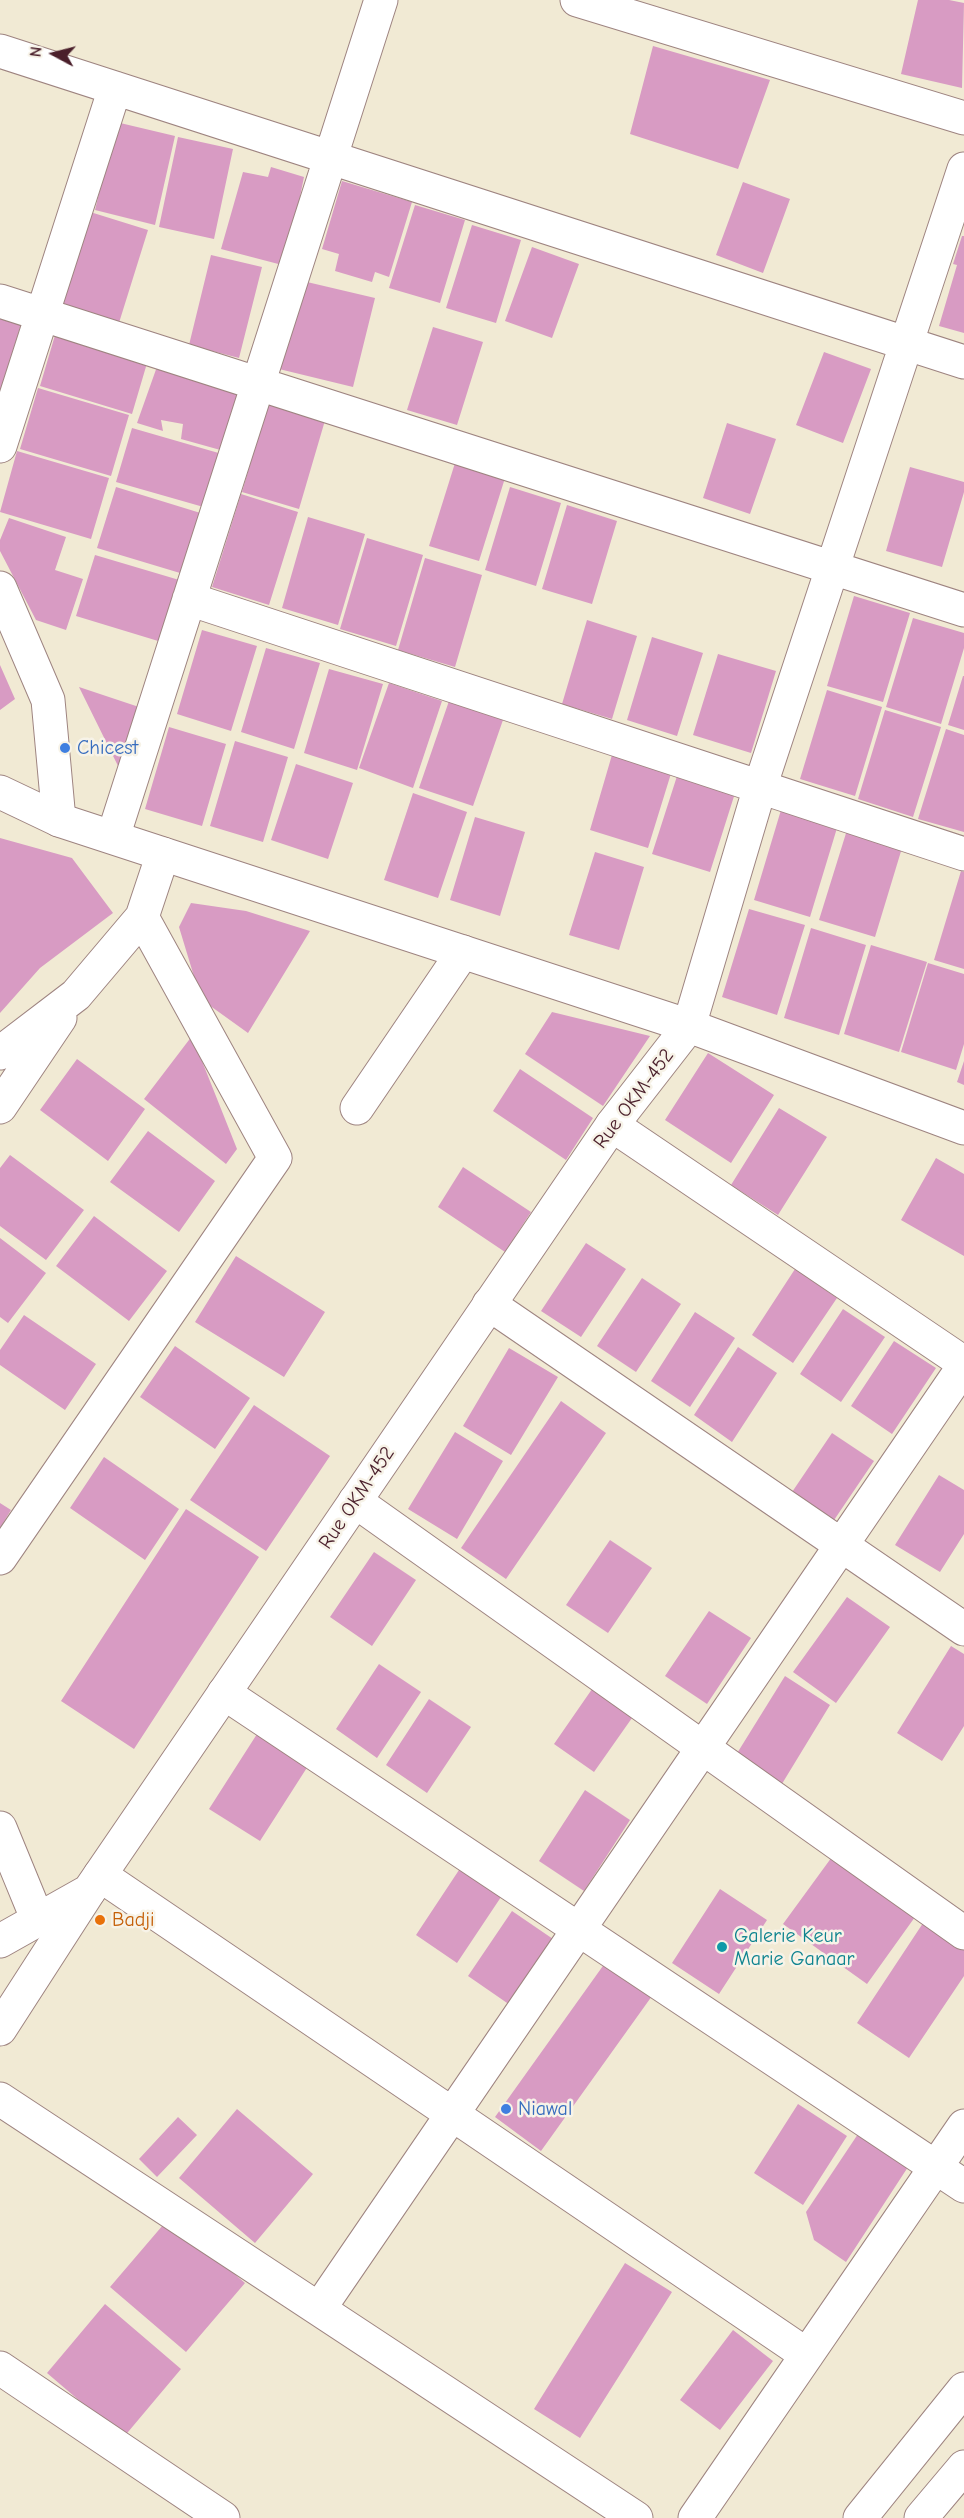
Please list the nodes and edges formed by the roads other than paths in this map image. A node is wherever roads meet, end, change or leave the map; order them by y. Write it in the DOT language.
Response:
graph roads {
  1 [pos="381,0"];
  2 [pos="577,0"];
  3 [pos="0,51"];
  4 [pos="115,88"];
  5 [pos="964,118"];
  6 [pos="331,158"];
  7 [pos="964,169"];
  8 [pos="0,301"];
  9 [pos="42,314"];
  10 [pos="905,343"];
  11 [pos="964,362"];
  12 [pos="258,384"];
  13 [pos="0,446"];
  14 [pos="832,568"];
  15 [pos="0,588"];
  16 [pos="189,599"];
  17 [pos="964,610"];
  18 [pos="760,787"];
  19 [pos="0,792"];
  20 [pos="59,820"];
  21 [pos="113,837"];
  22 [pos="164,854"];
  23 [pos="964,854"];
  24 [pos="141,917"];
  25 [pos="463,952"];
  26 [pos="76,995"];
  27 [pos="689,1026"];
  28 [pos="0,1053"];
  29 [pos="0,1107"];
  30 [pos="357,1108"];
  31 [pos="612,1125"];
  32 [pos="964,1128"];
  33 [pos="489,1304"];
  34 [pos="964,1365"];
  35 [pos="355,1501"];
  36 [pos="842,1545"];
  37 [pos="0,1558"];
  38 [pos="964,1629"];
  39 [pos="224,1693"];
  40 [pos="703,1748"];
  41 [pos="0,1828"];
  42 [pos="94,1883"];
  43 [pos="37,1918"];
  44 [pos="579,1930"];
  45 [pos="964,1933"];
  46 [pos="0,1941"];
  47 [pos="0,2029"];
  48 [pos="0,2099"];
  49 [pos="452,2115"];
  50 [pos="964,2126"];
  51 [pos="936,2168"];
  52 [pos="964,2186"];
  53 [pos="319,2309"];
  54 [pos="807,2355"];
  55 [pos="0,2368"];
  56 [pos="964,2389"];
  57 [pos="964,2467"];
  58 [pos="223,2518"];
  59 [pos="636,2518"];
  60 [pos="695,2518"];
  61 [pos="860,2518"];
  62 [pos="921,2518"];
  1 -- 6 [label="main road"];
  2 -- 5 [label="main road"];
  3 -- 4 [label="main road"];
  4 -- 6 [label="main road"];
  4 -- 9 [label="main road"];
  6 -- 10 [label="main road"];
  6 -- 12 [label="main road"];
  7 -- 10 [label="main road"];
  8 -- 9 [label="main road"];
  9 -- 12 [label="main road"];
  9 -- 13 [label="main road"];
  10 -- 11 [label="main road"];
  10 -- 14 [label="main road"];
  12 -- 14 [label="main road"];
  12 -- 16 [label="main road"];
  14 -- 17 [label="main road"];
  14 -- 18 [label="main road"];
  15 -- 20 [label="main road"];
  16 -- 18 [label="main road"];
  16 -- 21 [label="main road"];
  18 -- 23 [label="main road"];
  18 -- 27 [label="main road"];
  19 -- 20 [label="main road"];
  20 -- 21 [label="main road"];
  21 -- 22 [label="main road"];
  22 -- 24 [label="main road"];
  22 -- 25 [label="main road"];
  24 -- 26 [label="main road"];
  24 -- 37 [label="main road"];
  25 -- 27 [label="main road"];
  25 -- 30 [label="main road"];
  26 -- 28 [label="main road"];
  26 -- 29 [label="main road"];
  27 -- 31 [label="main road, Rue OKM-452"];
  27 -- 32 [label="main road"];
  31 -- 33 [label="main road, Rue OKM-452"];
  31 -- 34 [label="main road"];
  33 -- 35 [label="main road, Rue OKM-452"];
  33 -- 36 [label="main road"];
  34 -- 36 [label="main road"];
  35 -- 39 [label="main road, Rue OKM-452"];
  35 -- 40 [label="main road"];
  36 -- 38 [label="main road"];
  36 -- 40 [label="main road"];
  39 -- 42 [label="main road, Rue OKM-452"];
  39 -- 44 [label="main road"];
  40 -- 44 [label="main road"];
  40 -- 45 [label="main road"];
  41 -- 43 [label="main road"];
  42 -- 43 [label="main road, Rue OKM-452"];
  42 -- 47 [label="main road"];
  42 -- 49 [label="main road"];
  43 -- 46 [label="main road, Rue OKM-452"];
  44 -- 49 [label="main road"];
  44 -- 51 [label="main road"];
  48 -- 53 [label="main road"];
  49 -- 53 [label="main road"];
  49 -- 54 [label="main road"];
  50 -- 51 [label="main road"];
  51 -- 52 [label="main road"];
  51 -- 54 [label="main road"];
  53 -- 59 [label="main road"];
  54 -- 60 [label="main road"];
  55 -- 58 [label="main road"];
  56 -- 61 [label="main road"];
  57 -- 62 [label="main road"];
}
